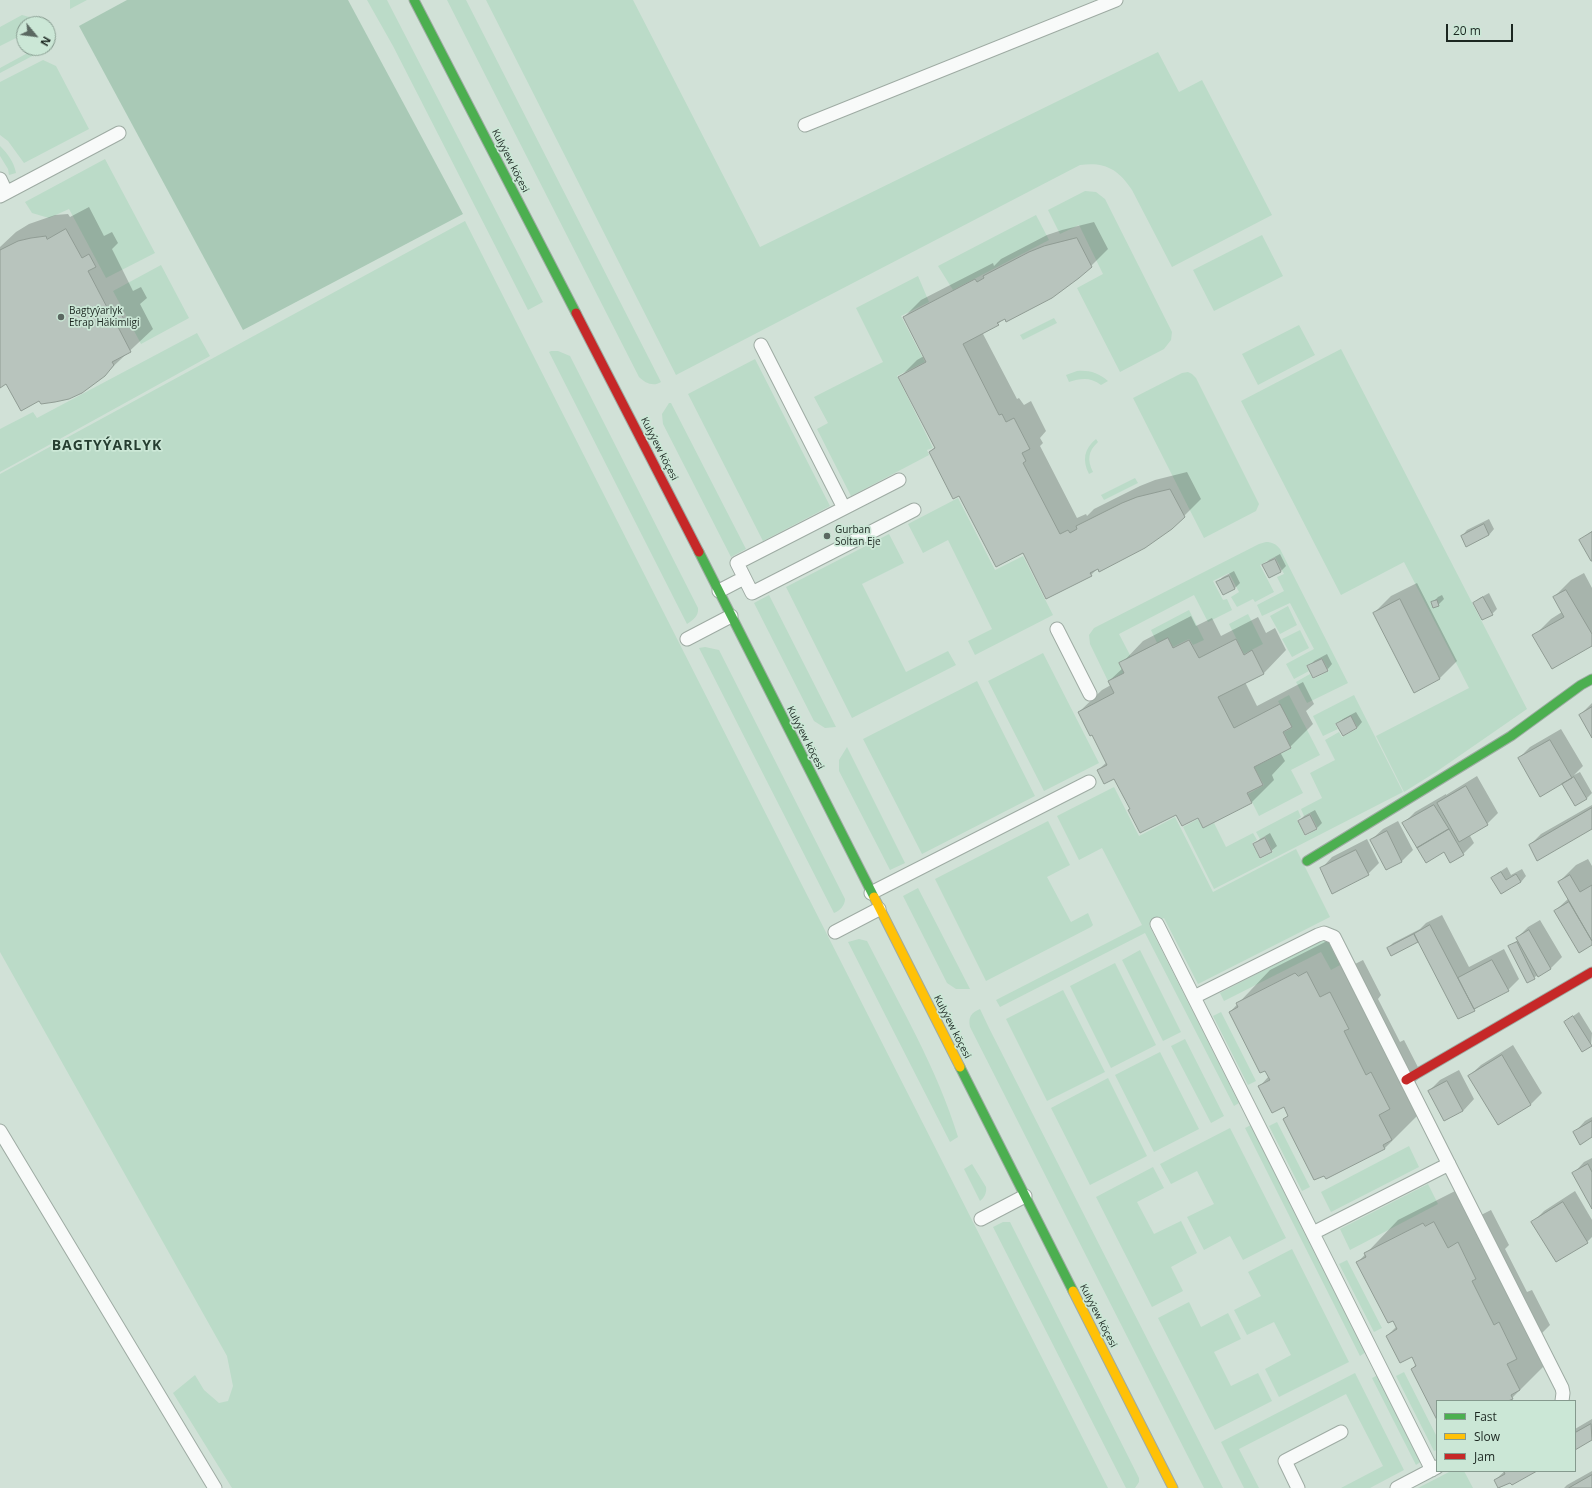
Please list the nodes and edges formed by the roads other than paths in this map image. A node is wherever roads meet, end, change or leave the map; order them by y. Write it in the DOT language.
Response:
graph roads {
  1 [pos="414,0"];
  2 [pos="1116,0"];
  3 [pos="805,125"];
  4 [pos="119,133"];
  5 [pos="0,179"];
  6 [pos="3,194"];
  7 [pos="761,344"];
  8 [pos="899,480"];
  9 [pos="844,508"];
  10 [pos="914,510"];
  11 [pos="744,578"];
  12 [pos="719,592"];
  13 [pos="731,616"];
  14 [pos="1057,629"];
  15 [pos="687,640"];
  16 [pos="1592,679"];
  17 [pos="1090,694"];
  18 [pos="1089,782"];
  19 [pos="1307,861"];
  20 [pos="871,893"];
  21 [pos="879,909"];
  22 [pos="1157,924"];
  23 [pos="835,932"];
  24 [pos="1592,972"];
  25 [pos="1194,998"];
  26 [pos="1406,1080"];
  27 [pos="0,1131"];
  28 [pos="1449,1164"];
  29 [pos="1025,1196"];
  30 [pos="981,1219"];
  31 [pos="1313,1233"];
  32 [pos="1562,1400"];
  33 [pos="1341,1432"];
  34 [pos="1435,1469"];
  35 [pos="215,1488"];
  36 [pos="1173,1488"];
  37 [pos="1298,1488"];
  38 [pos="1397,1488"];
  1 -- 12 [label="street, Kulyýew köçesi"];
  2 -- 3 [label="lane"];
  4 -- 6 [label="lane"];
  5 -- 6 [label="lane"];
  7 -- 9 [label="lane"];
  8 -- 9 [label="lane"];
  9 -- 11 [label="lane"];
  10 -- 11 [label="lane"];
  11 -- 12 [label="lane"];
  12 -- 13 [label="street, Kulyýew köçesi"];
  13 -- 15 [label="lane"];
  13 -- 20 [label="street, Kulyýew köçesi"];
  14 -- 17 [label="lane"];
  16 -- 19 [label="street"];
  18 -- 20 [label="lane"];
  20 -- 21 [label="street, Kulyýew köçesi"];
  21 -- 23 [label="lane"];
  21 -- 29 [label="street, Kulyýew köçesi"];
  22 -- 25 [label="lane"];
  24 -- 26 [label="street"];
  25 -- 26 [label="lane"];
  25 -- 31 [label="lane"];
  26 -- 28 [label="lane"];
  27 -- 35 [label="lane"];
  28 -- 31 [label="lane"];
  28 -- 32 [label="lane"];
  29 -- 30 [label="lane"];
  29 -- 36 [label="street, Kulyýew köçesi"];
  31 -- 34 [label="lane"];
  33 -- 37 [label="lane"];
  34 -- 38 [label="lane"];
}
